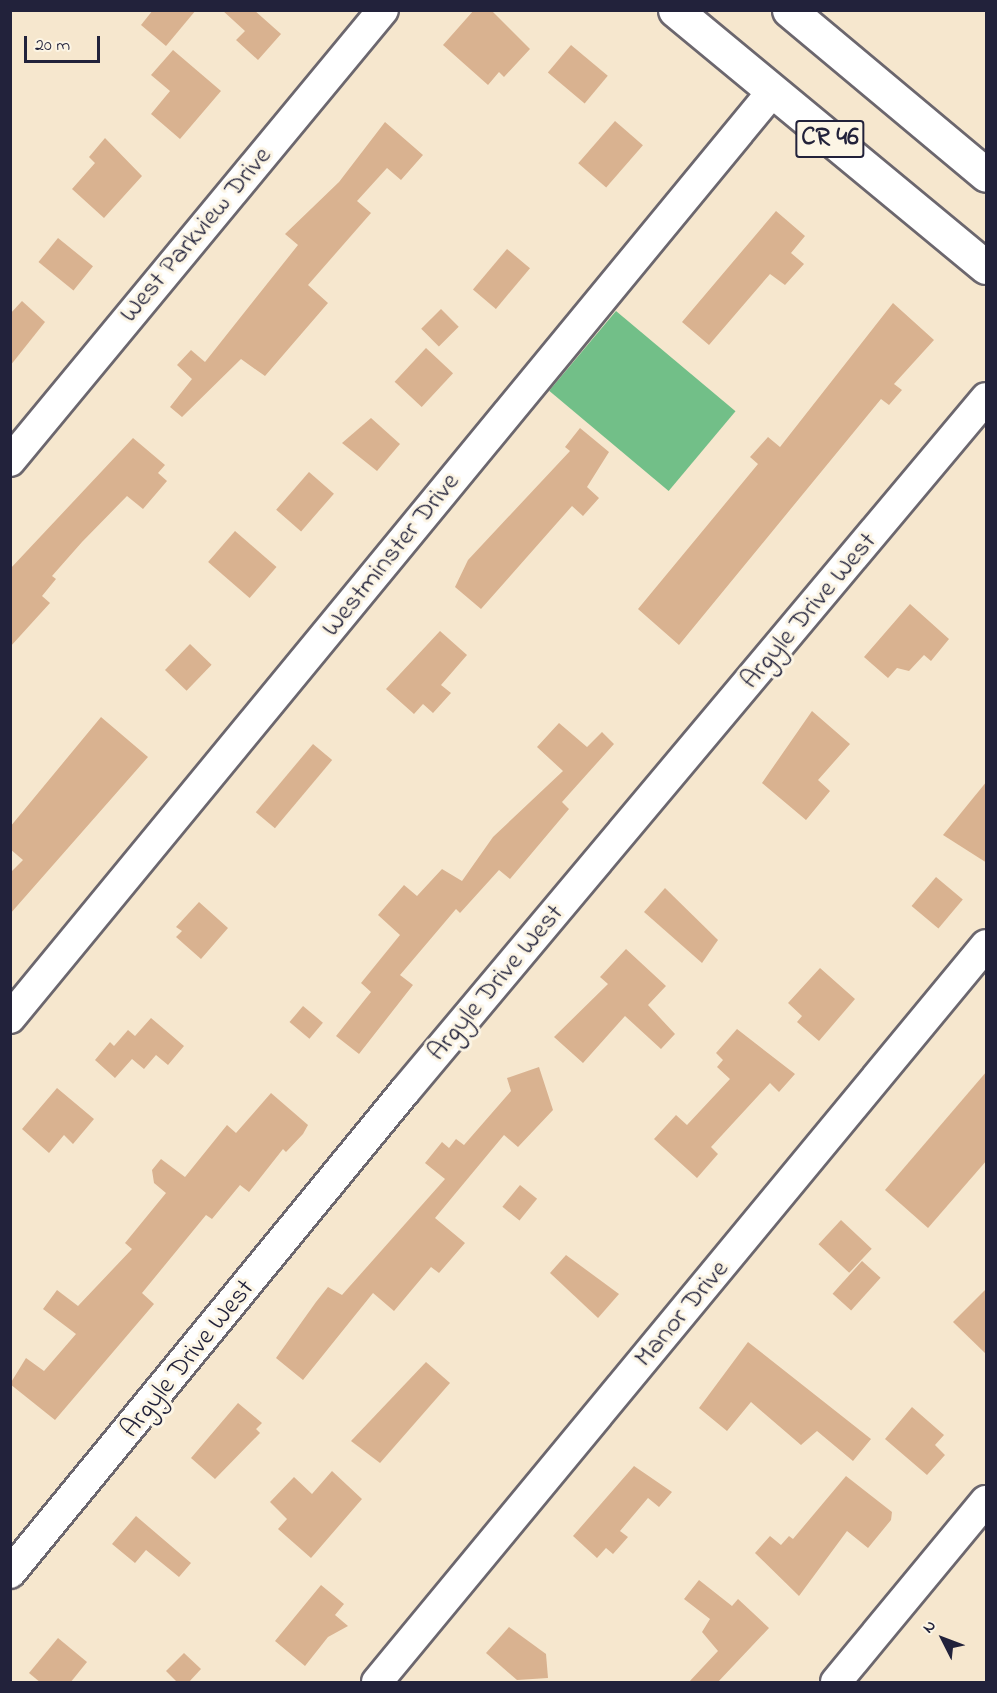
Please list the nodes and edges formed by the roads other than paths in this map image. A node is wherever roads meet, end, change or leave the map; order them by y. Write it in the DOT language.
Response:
graph roads {
  1 [pos="383,10"];
  2 [pos="675,10"];
  3 [pos="789,10"];
  4 [pos="772,92"];
  5 [pos="987,175"];
  6 [pos="987,267"];
  7 [pos="987,398"];
  8 [pos="10,461"];
  9 [pos="987,945"];
  10 [pos="10,1018"];
  11 [pos="987,1501"];
  12 [pos="10,1573"];
  13 [pos="377,1683"];
  14 [pos="836,1683"];
  1 -- 8 [label="street, West Parkview Drive"];
  2 -- 4 [label="highway, CR 46"];
  3 -- 5 [label="highway, CR 46"];
  4 -- 6 [label="highway, CR 46"];
  4 -- 10 [label="street, Westminster Drive"];
  7 -- 12 [label="street, Argyle Drive West"];
  9 -- 13 [label="street, Manor Drive"];
  11 -- 14 [label="street"];
}
